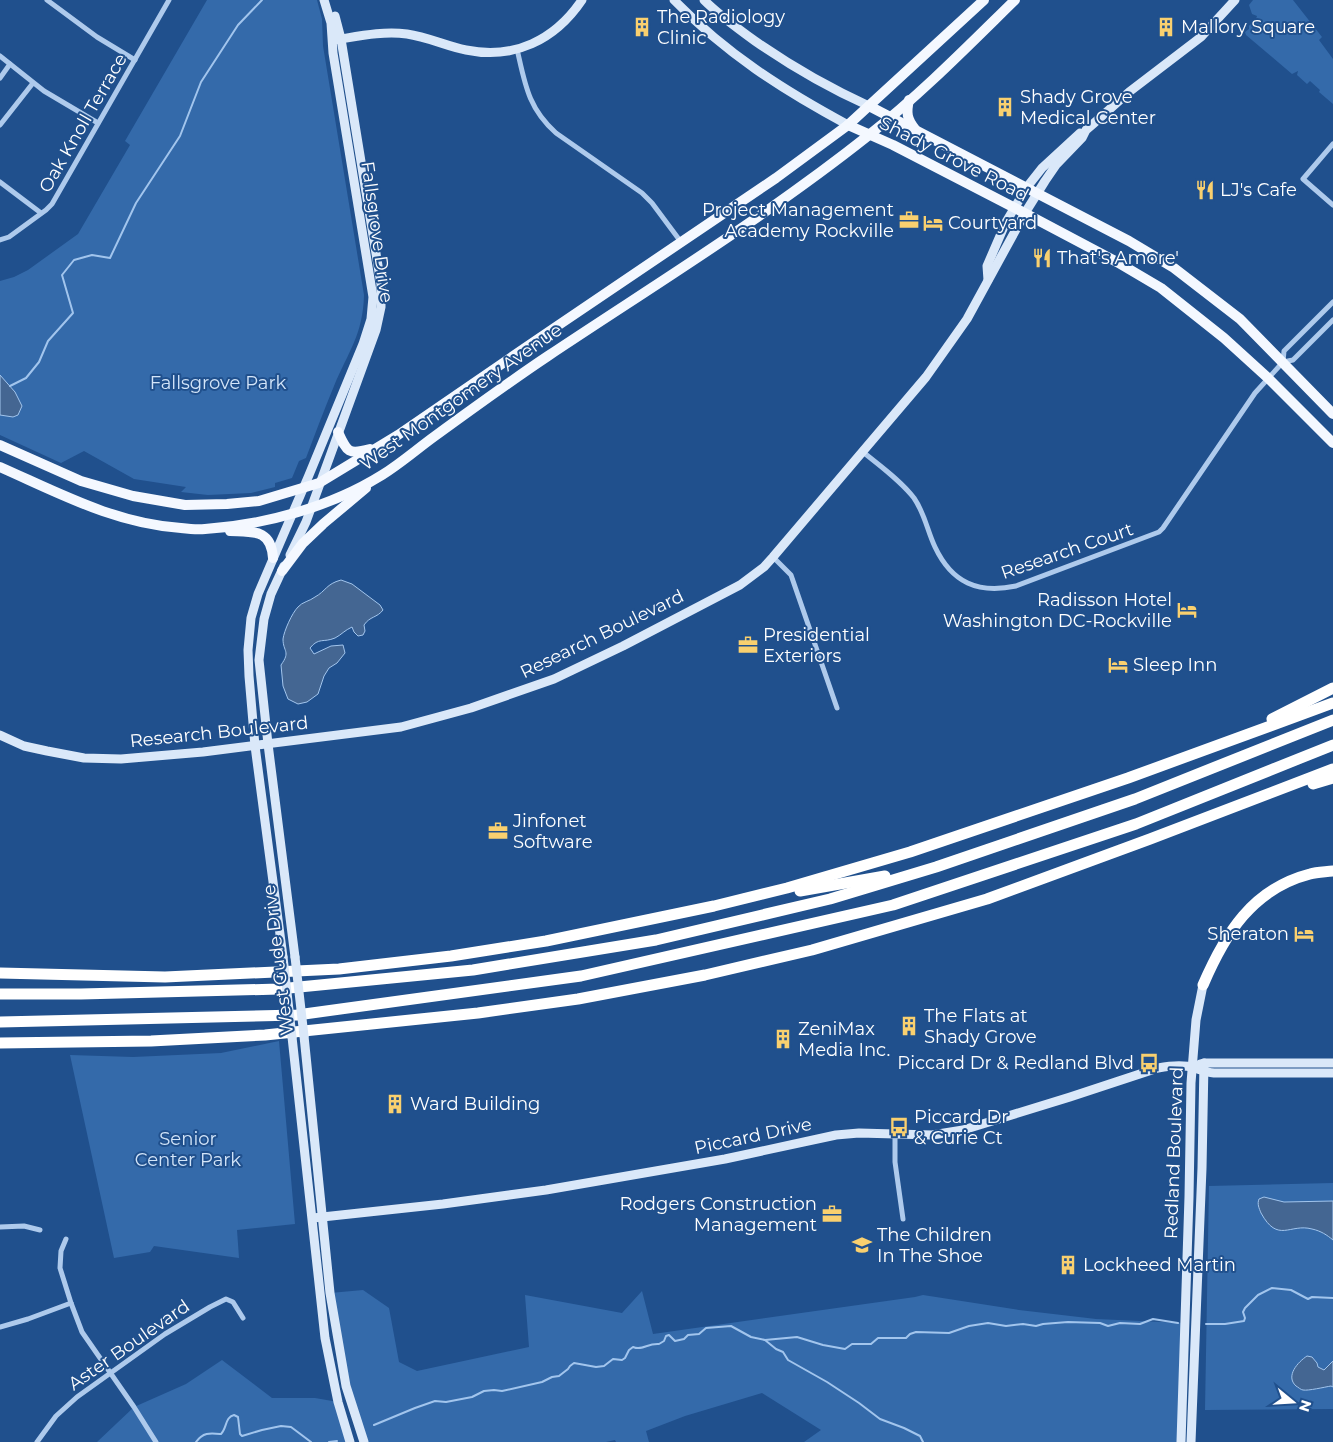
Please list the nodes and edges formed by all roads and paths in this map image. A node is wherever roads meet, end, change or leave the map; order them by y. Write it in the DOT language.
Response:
graph roads {
  1 [pos="47,0"];
  2 [pos="169,0"];
  3 [pos="324,0"];
  4 [pos="330,0"];
  5 [pos="582,0"];
  6 [pos="674,0"];
  7 [pos="704,0"];
  8 [pos="984,0"];
  9 [pos="1015,0"];
  10 [pos="1235,0"];
  11 [pos="336,40"];
  12 [pos="517,49"];
  13 [pos="0,56"];
  14 [pos="135,60"];
  15 [pos="10,64"];
  16 [pos="0,78"];
  17 [pos="33,83"];
  18 [pos="909,100"];
  19 [pos="869,106"];
  20 [pos="890,117"];
  21 [pos="98,124"];
  22 [pos="848,125"];
  23 [pos="0,126"];
  24 [pos="915,130"];
  25 [pos="1086,130"];
  26 [pos="870,134"];
  27 [pos="1333,144"];
  28 [pos="0,182"];
  29 [pos="1027,187"];
  30 [pos="1037,193"];
  31 [pos="1333,204"];
  32 [pos="1015,208"];
  33 [pos="1025,213"];
  34 [pos="41,214"];
  35 [pos="0,240"];
  36 [pos="680,242"];
  37 [pos="988,281"];
  38 [pos="1333,302"];
  39 [pos="1333,320"];
  40 [pos="1283,362"];
  41 [pos="1268,378"];
  42 [pos="1333,414"];
  43 [pos="338,432"];
  44 [pos="1333,443"];
  45 [pos="0,445"];
  46 [pos="380,446"];
  47 [pos="863,452"];
  48 [pos="0,467"];
  49 [pos="382,475"];
  50 [pos="319,482"];
  51 [pos="303,488"];
  52 [pos="310,508"];
  53 [pos="292,513"];
  54 [pos="202,530"];
  55 [pos="774,557"];
  56 [pos="273,558"];
  57 [pos="282,571"];
  58 [pos="1333,688"];
  59 [pos="1333,703"];
  60 [pos="837,708"];
  61 [pos="1333,720"];
  62 [pos="0,736"];
  63 [pos="1226,742"];
  64 [pos="268,744"];
  65 [pos="1333,745"];
  66 [pos="255,746"];
  67 [pos="1333,752"];
  68 [pos="1333,769"];
  69 [pos="1333,778"];
  70 [pos="1244,781"];
  71 [pos="1150,839"];
  72 [pos="936,867"];
  73 [pos="1333,871"];
  74 [pos="714,906"];
  75 [pos="0,973"];
  76 [pos="77,975"];
  77 [pos="0,981"];
  78 [pos="1203,985"];
  79 [pos="0,994"];
  80 [pos="0,1022"];
  81 [pos="0,1043"];
  82 [pos="1333,1063"];
  83 [pos="1193,1067"];
  84 [pos="1204,1068"];
  85 [pos="1333,1074"];
  86 [pos="895,1134"];
  87 [pos="323,1216"];
  88 [pos="313,1218"];
  89 [pos="902,1219"];
  90 [pos="0,1227"];
  91 [pos="40,1230"];
  92 [pos="66,1239"];
  93 [pos="71,1303"];
  94 [pos="244,1318"];
  95 [pos="0,1327"];
  96 [pos="109,1373"];
  97 [pos="37,1442"];
  98 [pos="156,1442"];
  99 [pos="350,1442"];
  100 [pos="364,1442"];
  101 [pos="1181,1442"];
  102 [pos="1191,1442"];
  1 -- 14 [label="street"];
  2 -- 14 [label="street, Oak Knoll Terrace"];
  3 -- 11 [label="street, Fallsgrove Drive"];
  4 -- 11 [label="street, Fallsgrove Drive"];
  5 -- 12 [label="street"];
  6 -- 22 [label="street, Shady Grove Road"];
  7 -- 19 [label="street, Shady Grove Road"];
  8 -- 19 [label="main road, West Montgomery Avenue"];
  9 -- 18 [label="main road, West Montgomery Avenue"];
  10 -- 25 [label="street, Research Boulevard"];
  11 -- 12 [label="street"];
  11 -- 43 [label="street, Fallsgrove Drive"];
  11 -- 51 [label="street, Fallsgrove Drive"];
  12 -- 36 [label="street"];
  13 -- 15 [label="street"];
  14 -- 21 [label="street, Oak Knoll Terrace"];
  15 -- 16 [label="street"];
  15 -- 17 [label="street"];
  17 -- 21 [label="street"];
  17 -- 23 [label="street"];
  18 -- 20 [label="main road, West Montgomery Avenue"];
  18 -- 24 [label="main road"];
  19 -- 20 [label="main road, Shady Grove Road"];
  19 -- 22 [label="main road, West Montgomery Avenue"];
  20 -- 24 [label="main road, Shady Grove Road"];
  20 -- 26 [label="main road, West Montgomery Avenue"];
  21 -- 34 [label="street, Oak Knoll Terrace"];
  22 -- 26 [label="main road, Shady Grove Road"];
  22 -- 36 [label="main road, West Montgomery Avenue"];
  24 -- 29 [label="main road, Shady Grove Road"];
  25 -- 29 [label="street, Research Boulevard"];
  25 -- 30 [label="street, Research Boulevard"];
  26 -- 32 [label="main road, Shady Grove Road"];
  26 -- 49 [label="main road, West Montgomery Avenue"];
  27 -- 31 [label="street"];
  28 -- 34 [label="street"];
  29 -- 30 [label="main road, Shady Grove Road"];
  29 -- 32 [label="street, Research Boulevard"];
  30 -- 33 [label="street, Research Boulevard"];
  30 -- 40 [label="main road, Shady Grove Road"];
  32 -- 33 [label="main road, Shady Grove Road"];
  32 -- 37 [label="street, Research Boulevard"];
  33 -- 37 [label="street, Research Boulevard"];
  33 -- 41 [label="main road, Shady Grove Road"];
  34 -- 35 [label="street, Oak Knoll Terrace"];
  36 -- 46 [label="main road, West Montgomery Avenue"];
  37 -- 47 [label="street, Research Boulevard"];
  38 -- 40 [label="street"];
  39 -- 40 [label="street"];
  40 -- 41 [label="street, Research Court"];
  40 -- 42 [label="main road, Shady Grove Road"];
  41 -- 44 [label="main road, Shady Grove Road"];
  41 -- 47 [label="street, Research Court"];
  43 -- 46 [label="main road"];
  43 -- 50 [label="street, Fallsgrove Drive"];
  45 -- 51 [label="main road"];
  46 -- 50 [label="main road"];
  47 -- 55 [label="street, Research Boulevard"];
  48 -- 54 [label="main road, West Montgomery Avenue"];
  49 -- 52 [label="main road, West Montgomery Avenue"];
  49 -- 57 [label="main road"];
  50 -- 51 [label="main road"];
  50 -- 52 [label="street, West Gude Drive"];
  51 -- 53 [label="street, West Gude Drive"];
  52 -- 53 [label="main road, West Montgomery Avenue"];
  52 -- 57 [label="street, West Gude Drive"];
  53 -- 54 [label="main road, West Montgomery Avenue"];
  53 -- 56 [label="street, West Gude Drive"];
  54 -- 56 [label="main road"];
  55 -- 60 [label="street"];
  55 -- 64 [label="street, Research Boulevard"];
  56 -- 66 [label="street, West Gude Drive"];
  57 -- 64 [label="street, West Gude Drive"];
  58 -- 63 [label="highway"];
  59 -- 63 [label="highway"];
  61 -- 72 [label="highway"];
  62 -- 66 [label="street, Research Boulevard"];
  63 -- 74 [label="highway"];
  64 -- 66 [label="street, Research Boulevard"];
  64 -- 87 [label="street, West Gude Drive, bridge"];
  65 -- 70 [label="highway"];
  66 -- 88 [label="street, West Gude Drive, bridge"];
  67 -- 70 [label="highway"];
  68 -- 71 [label="highway"];
  69 -- 71 [label="highway"];
  70 -- 80 [label="highway"];
  71 -- 81 [label="highway"];
  72 -- 74 [label="highway"];
  72 -- 79 [label="highway"];
  73 -- 78 [label="highway"];
  74 -- 76 [label="highway"];
  75 -- 76 [label="highway"];
  76 -- 77 [label="highway"];
  78 -- 83 [label="street, Redland Boulevard"];
  82 -- 84 [label="street, Piccard Drive"];
  83 -- 84 [label="street, Piccard Drive"];
  83 -- 86 [label="street, Piccard Drive"];
  83 -- 101 [label="street, Redland Boulevard"];
  84 -- 85 [label="street, Piccard Drive"];
  84 -- 102 [label="street, Redland Boulevard"];
  86 -- 87 [label="street, Piccard Drive"];
  86 -- 89 [label="street"];
  87 -- 88 [label="street, Piccard Drive"];
  87 -- 100 [label="street, West Gude Drive"];
  88 -- 99 [label="street, West Gude Drive"];
  90 -- 91 [label="street"];
  92 -- 93 [label="street"];
  93 -- 95 [label="street"];
  93 -- 96 [label="street"];
  94 -- 96 [label="street, Aster Boulevard"];
  96 -- 97 [label="street, Aster Boulevard"];
  96 -- 98 [label="street"];
}
